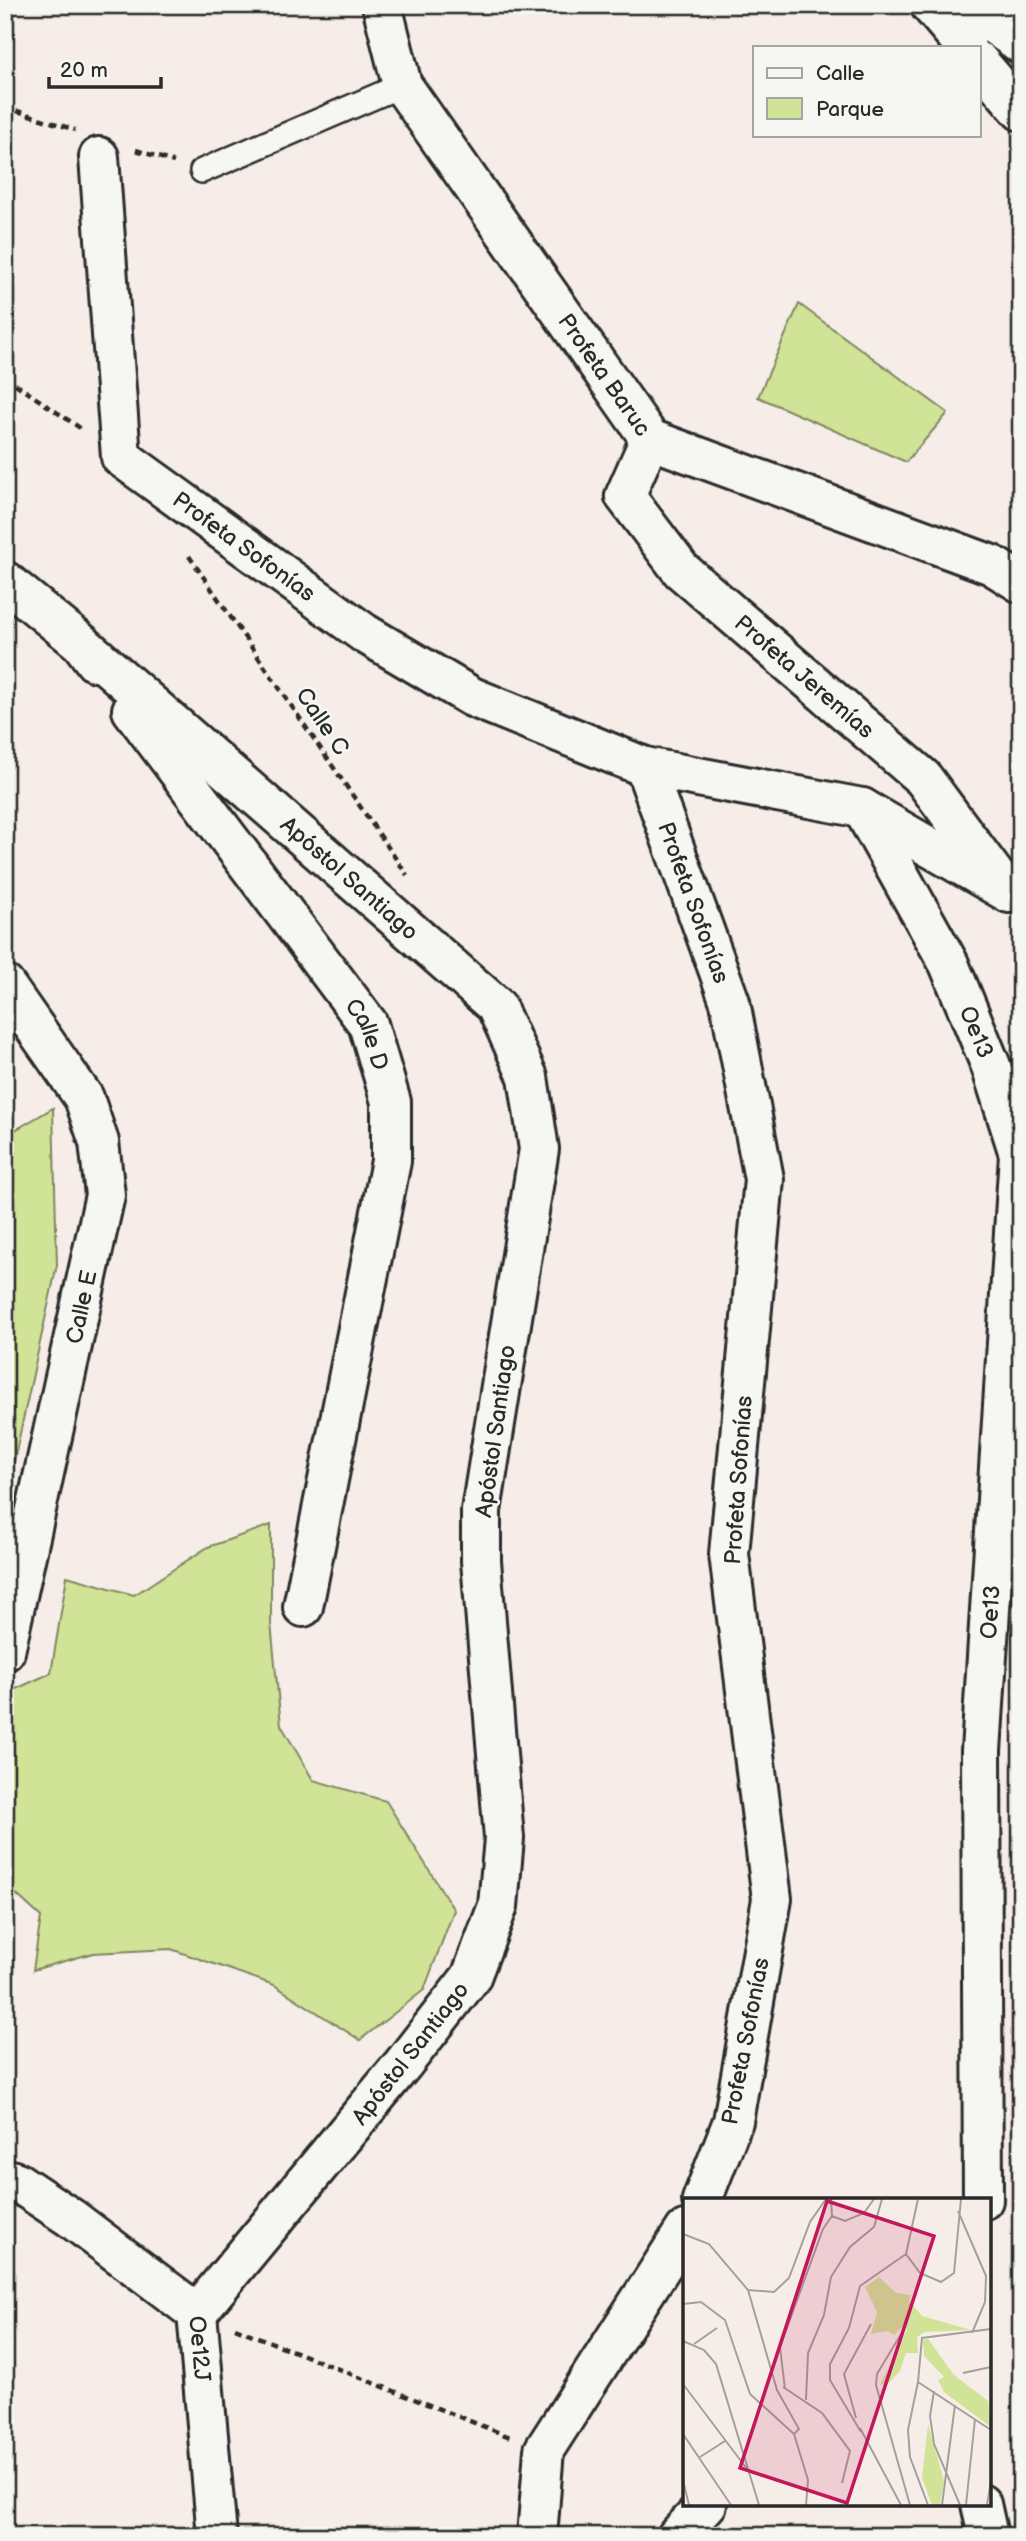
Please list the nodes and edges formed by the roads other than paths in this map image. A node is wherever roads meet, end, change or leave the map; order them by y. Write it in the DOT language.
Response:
graph roads {
  1 [pos="382,5"];
  2 [pos="930,5"];
  3 [pos="966,5"];
  4 [pos="1021,44"];
  5 [pos="965,46"];
  6 [pos="981,64"];
  7 [pos="402,85"];
  8 [pos="1021,111"];
  9 [pos="99,157"];
  10 [pos="202,171"];
  11 [pos="650,439"];
  12 [pos="5,581"];
  13 [pos="1021,583"];
  14 [pos="81,643"];
  15 [pos="645,767"];
  16 [pos="862,808"];
  17 [pos="1015,902"];
  18 [pos="5,985"];
  19 [pos="303,1607"];
  20 [pos="5,1650"];
  21 [pos="5,2178"];
  22 [pos="703,2198"];
  23 [pos="983,2198"];
  24 [pos="683,2233"];
  25 [pos="197,2313"];
  26 [pos="705,2506"];
  27 [pos="982,2506"];
  28 [pos="217,2536"];
  29 [pos="537,2536"];
  30 [pos="677,2536"];
  31 [pos="989,2536"];
  1 -- 7 [label="street, Profeta Baruc"];
  2 -- 5 [label="street"];
  3 -- 4 [label="street"];
  6 -- 8 [label="street"];
  7 -- 10 [label="lane"];
  7 -- 11 [label="street, Profeta Baruc"];
  9 -- 15 [label="street, Profeta Sofonías"];
  11 -- 13 [label="street, Profeta Baruc"];
  11 -- 17 [label="street, Profeta Jeremías"];
  12 -- 14 [label="street, Calle D"];
  14 -- 19 [label="street, Calle D"];
  14 -- 25 [label="street, Apóstol Santiago"];
  15 -- 16 [label="street, Profeta Sofonías"];
  15 -- 22 [label="street, Profeta Sofonías"];
  16 -- 17 [label="street, Profeta Sofonías"];
  16 -- 23 [label="street, Oe13"];
  18 -- 20 [label="street, Calle E"];
  21 -- 25 [label="street, Oe12J"];
  24 -- 29 [label="street"];
  25 -- 28 [label="street, Oe12J"];
  26 -- 30 [label="street"];
  27 -- 31 [label="street"];
}
